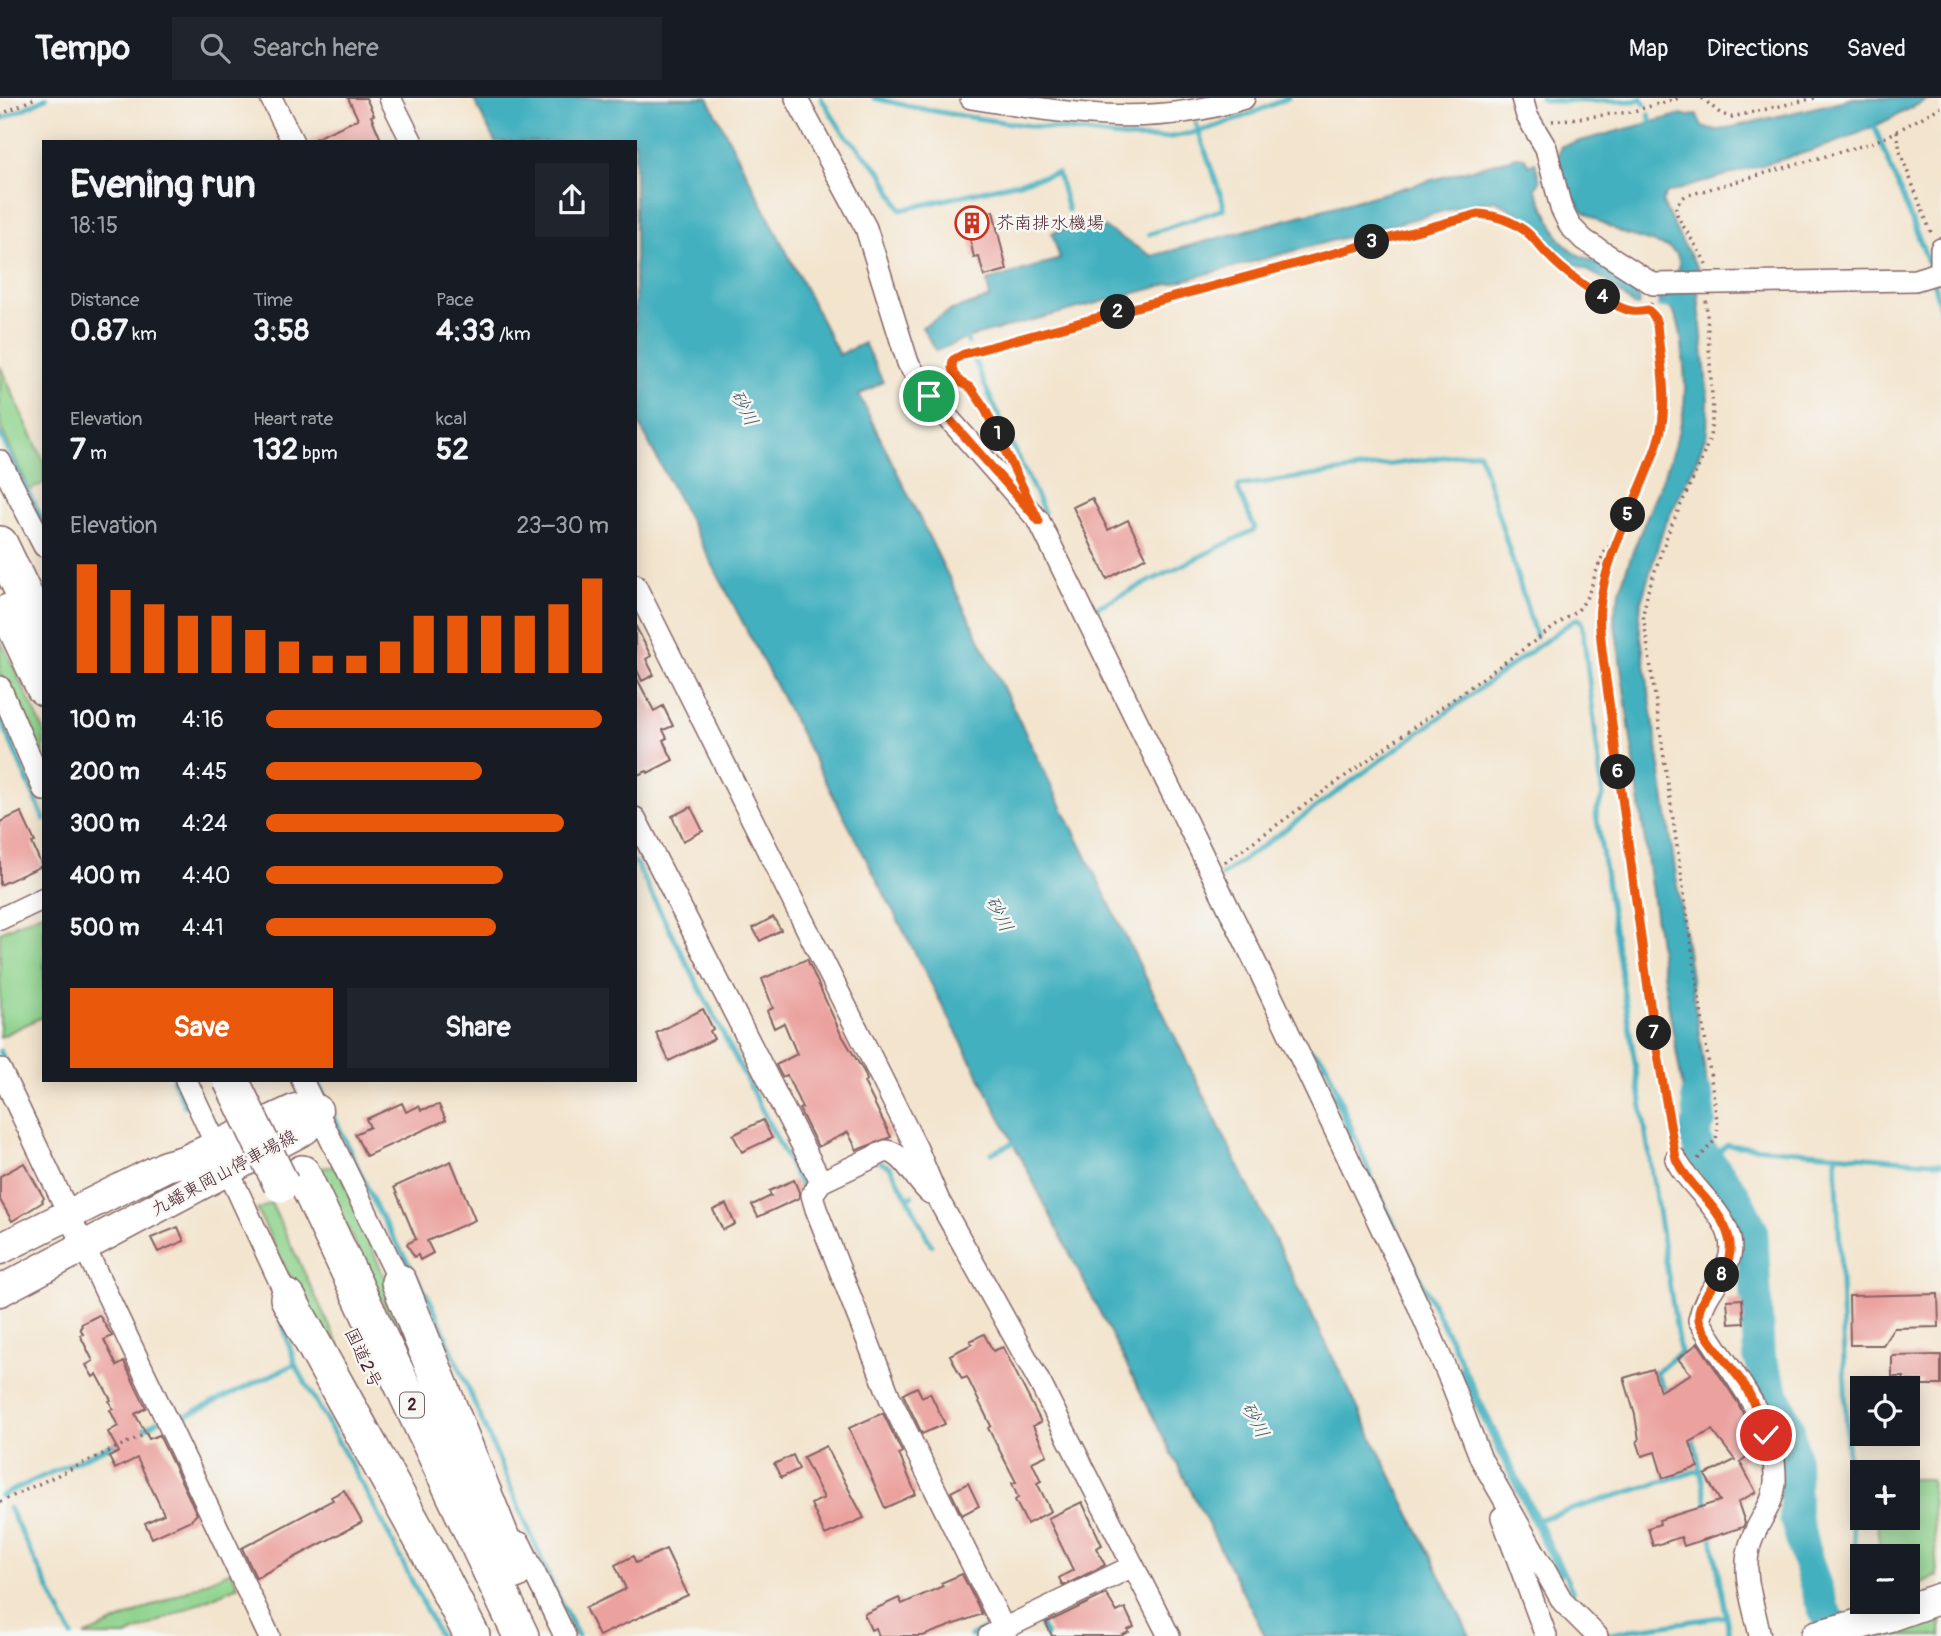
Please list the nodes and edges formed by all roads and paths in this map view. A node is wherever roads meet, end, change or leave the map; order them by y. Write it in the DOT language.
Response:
graph roads {
  1 [pos="35,98"];
  2 [pos="271,98"];
  3 [pos="390,98"];
  4 [pos="796,98"];
  5 [pos="971,98"];
  6 [pos="1191,98"];
  7 [pos="1244,98"];
  8 [pos="1522,98"];
  9 [pos="1679,98"];
  10 [pos="1702,98"];
  11 [pos="1815,98"];
  12 [pos="1941,107"];
  13 [pos="0,114"];
  14 [pos="1153,117"];
  15 [pos="1533,127"];
  16 [pos="1897,131"];
  17 [pos="292,140"];
  18 [pos="411,140"];
  19 [pos="1937,264"];
  20 [pos="1660,284"];
  21 [pos="1703,285"];
  22 [pos="1648,310"];
  23 [pos="1011,459"];
  24 [pos="0,461"];
  25 [pos="1619,538"];
  26 [pos="42,542"];
  27 [pos="0,544"];
  28 [pos="637,594"];
  29 [pos="0,596"];
  30 [pos="643,620"];
  31 [pos="42,632"];
  32 [pos="42,684"];
  33 [pos="0,687"];
  34 [pos="42,785"];
  35 [pos="637,822"];
  36 [pos="1220,866"];
  37 [pos="42,899"];
  38 [pos="0,919"];
  39 [pos="0,1069"];
  40 [pos="187,1082"];
  41 [pos="232,1082"];
  42 [pos="258,1082"];
  43 [pos="303,1082"];
  44 [pos="317,1111"];
  45 [pos="203,1117"];
  46 [pos="223,1158"];
  47 [pos="1676,1159"];
  48 [pos="1699,1159"];
  49 [pos="166,1166"];
  50 [pos="292,1178"];
  51 [pos="821,1182"];
  52 [pos="938,1199"];
  53 [pos="69,1214"];
  54 [pos="85,1248"];
  55 [pos="0,1249"];
  56 [pos="399,1282"];
  57 [pos="0,1291"];
  58 [pos="288,1298"];
  59 [pos="160,1427"];
  60 [pos="1480,1460"];
  61 [pos="0,1502"];
  62 [pos="1133,1566"];
  63 [pos="1941,1598"];
  64 [pos="1033,1620"];
  65 [pos="998,1627"];
  66 [pos="269,1636"];
  67 [pos="453,1636"];
  68 [pos="472,1636"];
  69 [pos="496,1636"];
  70 [pos="522,1636"];
  71 [pos="542,1636"];
  72 [pos="565,1636"];
  73 [pos="1169,1636"];
  74 [pos="1546,1636"];
  75 [pos="1597,1636"];
  76 [pos="1760,1636"];
  77 [pos="1817,1636"];
  1 -- 13 [label="path"];
  2 -- 17 [label="street"];
  3 -- 18 [label="street"];
  4 -- 60 [label="street"];
  5 -- 14 [label="street"];
  6 -- 14 [label="street"];
  7 -- 14 [label="street"];
  8 -- 15 [label="street"];
  9 -- 15 [label="path"];
  10 -- 11 [label="path"];
  12 -- 16 [label="path"];
  15 -- 20 [label="street"];
  16 -- 19 [label="path"];
  16 -- 21 [label="path"];
  19 -- 21 [label="street"];
  20 -- 21 [label="street"];
  20 -- 22 [label="path"];
  21 -- 48 [label="path"];
  22 -- 23 [label="path"];
  22 -- 25 [label="path"];
  24 -- 26 [label="street"];
  25 -- 36 [label="path"];
  25 -- 47 [label="path"];
  27 -- 31 [label="highway"];
  28 -- 30 [label="street"];
  29 -- 32 [label="highway"];
  30 -- 52 [label="street"];
  33 -- 34 [label="street"];
  35 -- 51 [label="street"];
  37 -- 38 [label="street"];
  39 -- 53 [label="street"];
  40 -- 45 [label="street"];
  41 -- 50 [label="highway, 国道2号 / 2, bridge"];
  42 -- 50 [label="highway, 国道2号 / 2"];
  43 -- 44 [label="street"];
  44 -- 46 [label="main road, 九蟠東岡山停車場線"];
  44 -- 56 [label="street"];
  45 -- 46 [label="street"];
  45 -- 49 [label="street"];
  46 -- 49 [label="main road, 九蟠東岡山停車場線"];
  46 -- 54 [label="main road, 九蟠東岡山停車場線"];
  46 -- 58 [label="street"];
  47 -- 76 [label="street"];
  49 -- 53 [label="main road, 九蟠東岡山停車場線"];
  50 -- 69 [label="highway, 国道2号 / 2"];
  50 -- 70 [label="highway, 国道2号 / 2"];
  51 -- 52 [label="street"];
  51 -- 65 [label="street"];
  52 -- 62 [label="street"];
  53 -- 54 [label="street"];
  53 -- 55 [label="main road, 九蟠東岡山停車場線"];
  54 -- 57 [label="main road, 九蟠東岡山停車場線"];
  54 -- 66 [label="street"];
  56 -- 71 [label="highway"];
  56 -- 72 [label="street"];
  58 -- 67 [label="street"];
  58 -- 68 [label="highway"];
  59 -- 61 [label="path"];
  60 -- 74 [label="street"];
  60 -- 75 [label="street"];
  62 -- 64 [label="street"];
  62 -- 73 [label="street"];
  63 -- 77 [label="main road"];
  64 -- 65 [label="street"];
}
